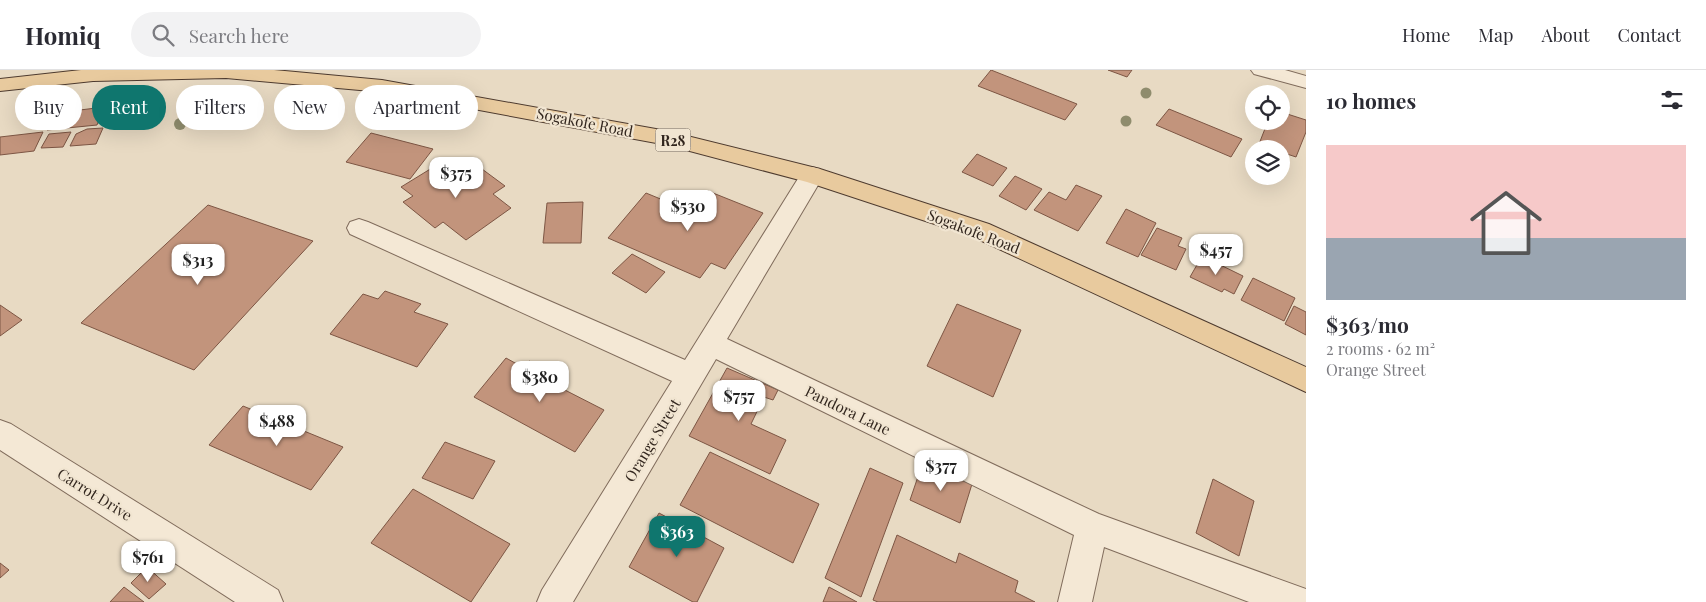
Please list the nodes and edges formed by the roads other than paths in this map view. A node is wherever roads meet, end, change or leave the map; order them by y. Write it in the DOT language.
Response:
graph roads {
  1 [pos="1261,70"];
  2 [pos="1306,82"];
  3 [pos="0,85"];
  4 [pos="812,175"];
  5 [pos="359,228"];
  6 [pos="711,344"];
  7 [pos="691,376"];
  8 [pos="1306,380"];
  9 [pos="0,434"];
  10 [pos="1092,527"];
  11 [pos="266,602"];
  12 [pos="554,602"];
  13 [pos="1075,602"];
  14 [pos="1295,602"];
  1 -- 2 [label="street"];
  3 -- 4 [label="main road, Sogakofe Road / R28"];
  4 -- 6 [label="street, Orange Street"];
  4 -- 8 [label="main road, Sogakofe Road / R28"];
  5 -- 7 [label="street"];
  6 -- 7 [label="street, Orange Street"];
  6 -- 10 [label="street, Pandora Lane"];
  7 -- 12 [label="street, Orange Street"];
  9 -- 11 [label="street, Carrot Drive"];
  10 -- 13 [label="street"];
  10 -- 14 [label="street, Pandora Lane"];
}
